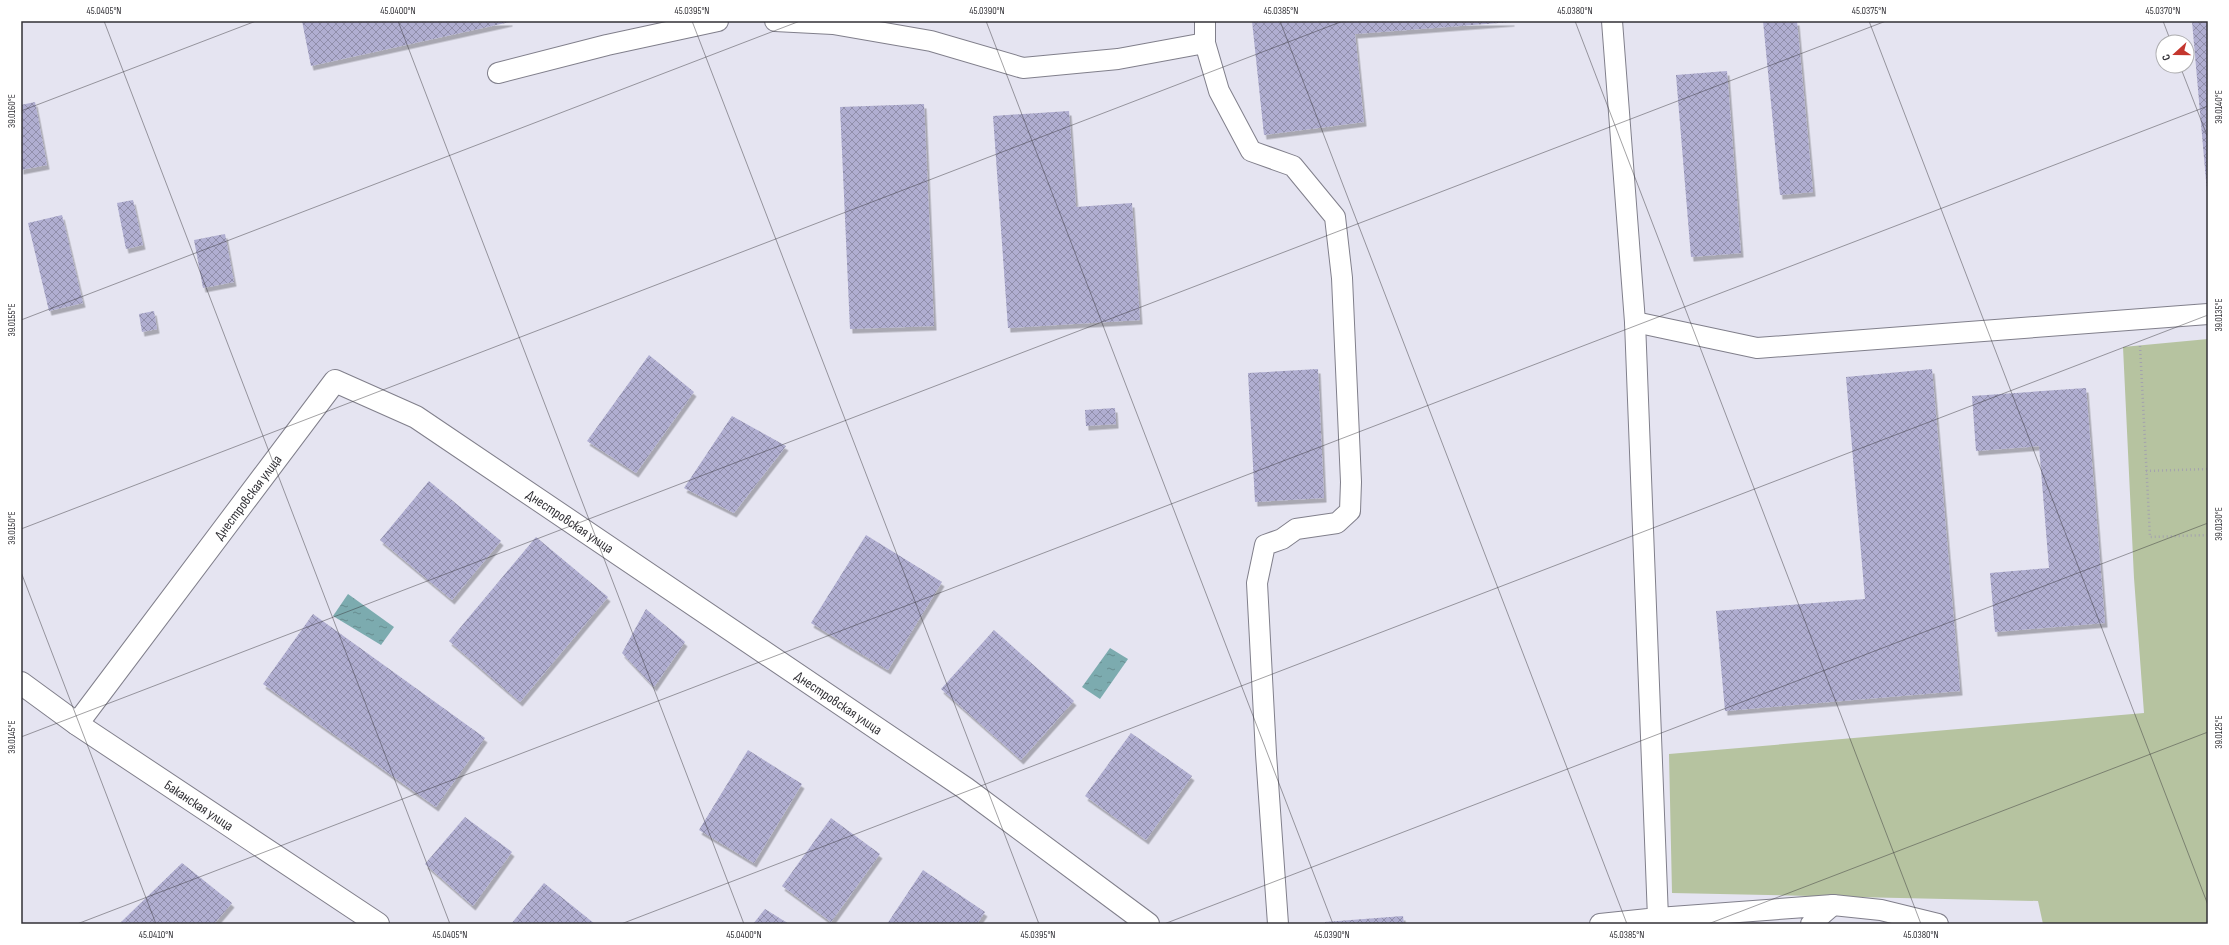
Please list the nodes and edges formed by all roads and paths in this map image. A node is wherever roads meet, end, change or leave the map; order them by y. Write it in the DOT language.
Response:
graph roads {
  1 [pos="718,21"];
  2 [pos="775,21"];
  3 [pos="1205,21"];
  4 [pos="1612,21"];
  5 [pos="879,27"];
  6 [pos="1204,42"];
  7 [pos="498,73"];
  8 [pos="2208,314"];
  9 [pos="2139,319"];
  10 [pos="1635,322"];
  11 [pos="2208,469"];
  12 [pos="2146,471"];
  13 [pos="2208,535"];
  14 [pos="21,683"];
  15 [pos="77,724"];
  16 [pos="1833,905"];
  17 [pos="1658,921"];
  18 [pos="378,924"];
  19 [pos="1148,924"];
  20 [pos="1278,924"];
  21 [pos="1600,924"];
  22 [pos="1811,924"];
  23 [pos="1938,924"];
  1 -- 7 [label="lane"];
  2 -- 5 [label="lane"];
  3 -- 6 [label="lane"];
  4 -- 10 [label="lane"];
  5 -- 6 [label="lane"];
  6 -- 20 [label="lane"];
  8 -- 9 [label="lane"];
  9 -- 10 [label="lane"];
  9 -- 12 [label="path"];
  10 -- 17 [label="lane"];
  11 -- 12 [label="path"];
  12 -- 13 [label="path"];
  14 -- 15 [label="street, Баканская улица"];
  15 -- 18 [label="street, Баканская улица"];
  15 -- 19 [label="street, Днестровская улица"];
  16 -- 17 [label="lane"];
  16 -- 22 [label="lane"];
  16 -- 23 [label="lane"];
  17 -- 21 [label="lane"];
}
